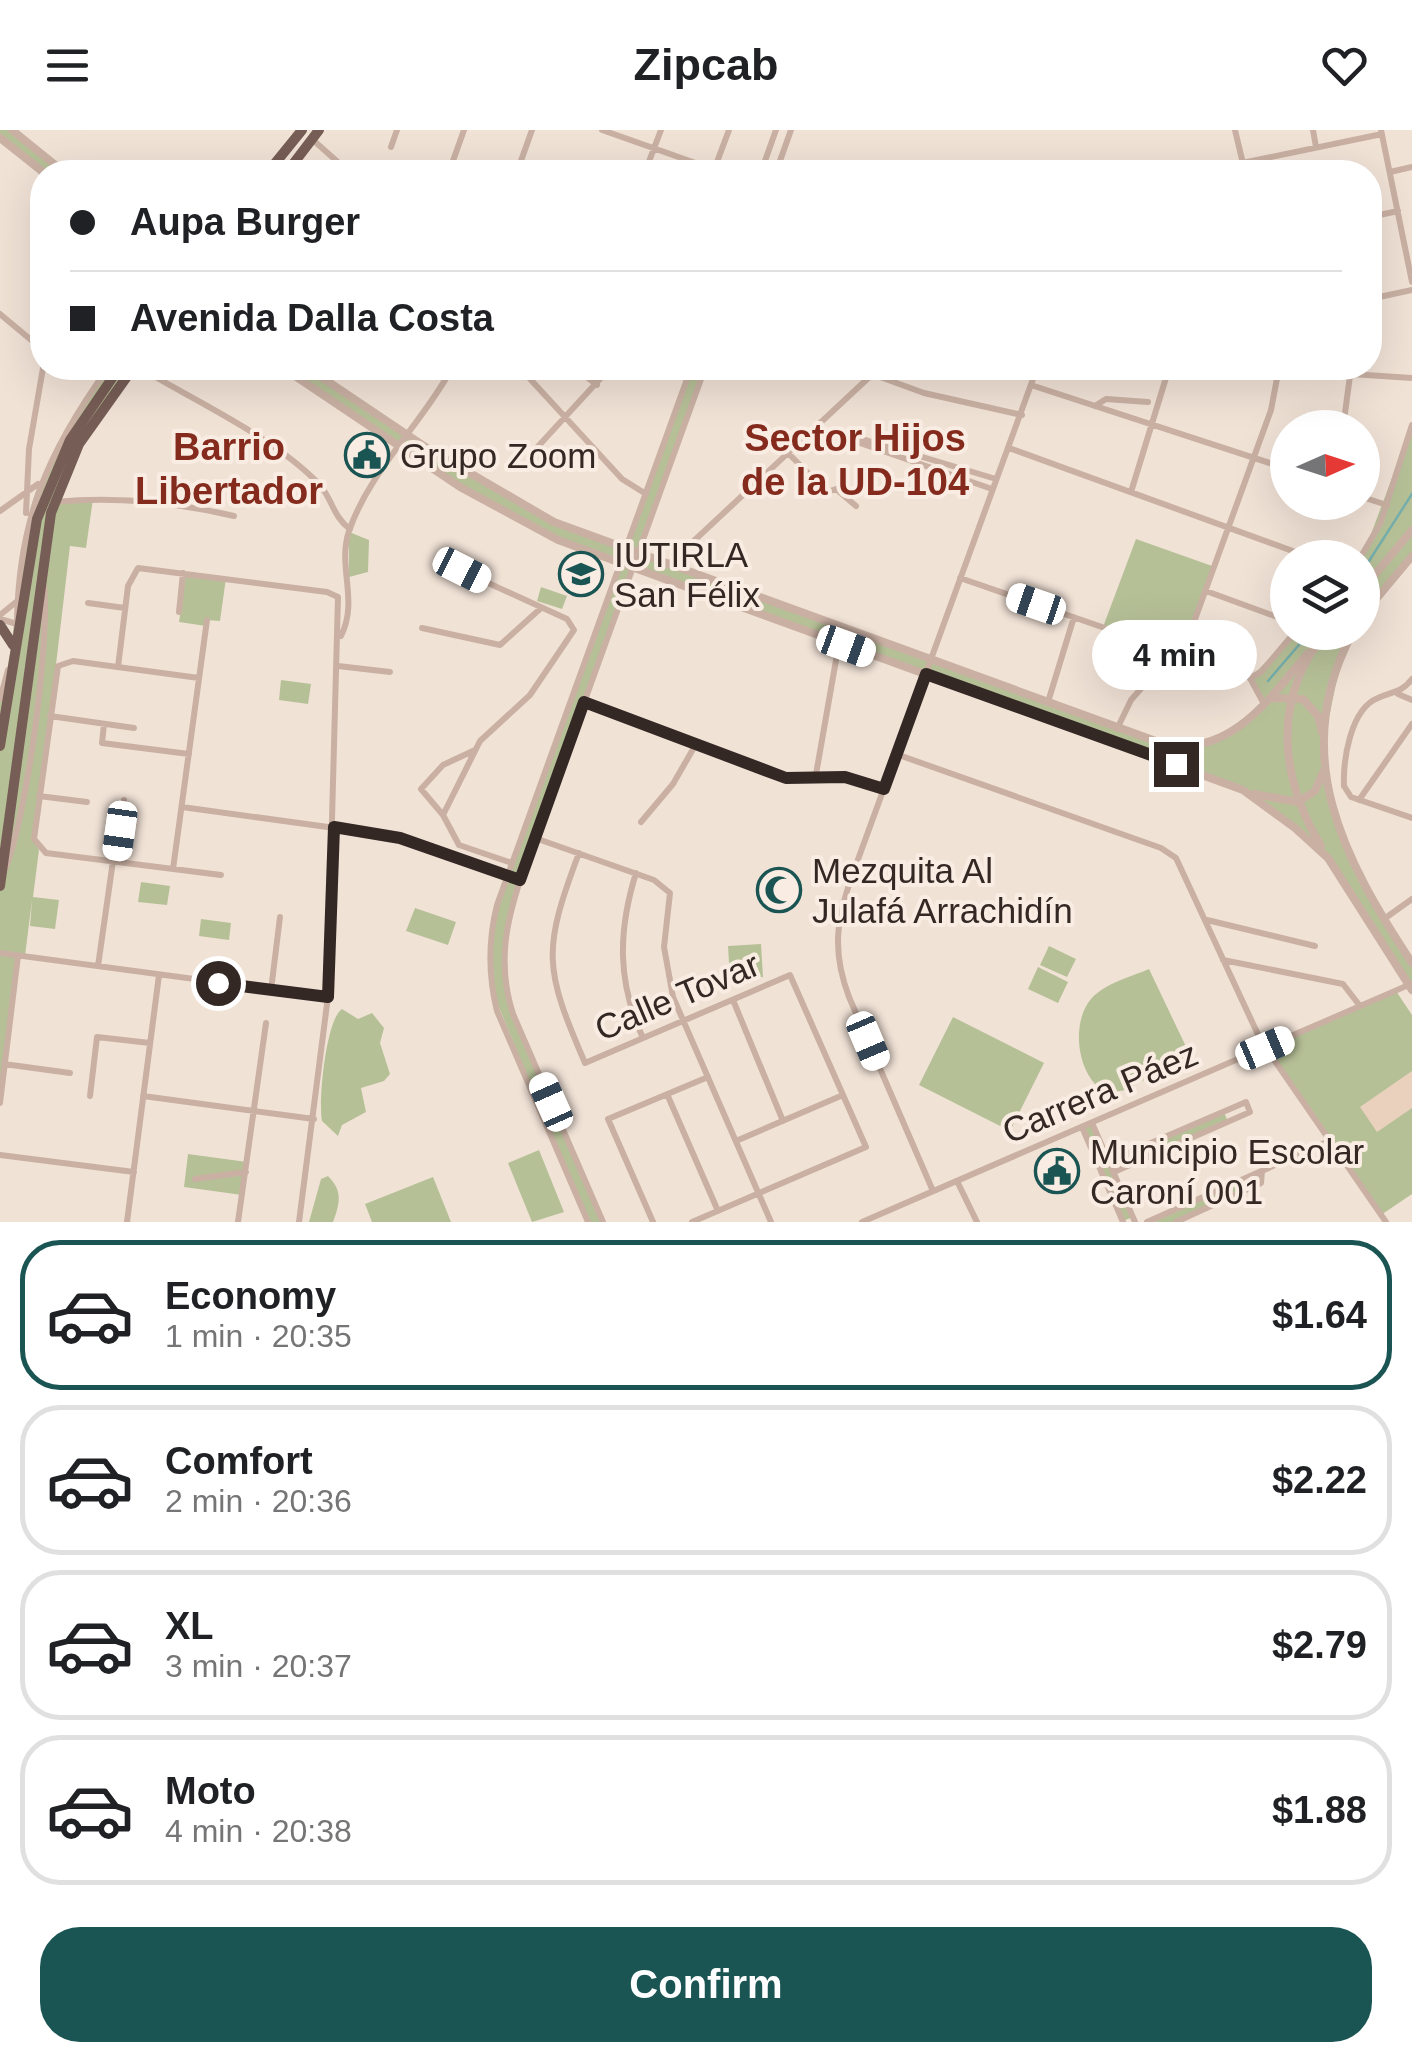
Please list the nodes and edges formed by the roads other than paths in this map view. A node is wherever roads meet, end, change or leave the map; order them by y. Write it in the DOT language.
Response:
graph roads {
  1 [pos="12,130"];
  2 [pos="302,130"];
  3 [pos="397,130"];
  4 [pos="464,130"];
  5 [pos="532,130"];
  6 [pos="602,130"];
  7 [pos="661,130"];
  8 [pos="729,130"];
  9 [pos="776,130"];
  10 [pos="791,130"];
  11 [pos="1235,130"];
  12 [pos="1313,130"];
  13 [pos="1381,132"];
  14 [pos="316,135"];
  15 [pos="0,138"];
  16 [pos="390,147"];
  17 [pos="654,148"];
  18 [pos="1316,148"];
  19 [pos="49,160"];
  20 [pos="278,160"];
  21 [pos="296,160"];
  22 [pos="338,160"];
  23 [pos="453,160"];
  24 [pos="523,160"];
  25 [pos="650,160"];
  26 [pos="687,160"];
  27 [pos="721,160"];
  28 [pos="765,160"];
  29 [pos="780,160"];
  30 [pos="1242,160"];
  31 [pos="1253,160"];
  32 [pos="30,162"];
  33 [pos="1412,167"];
  34 [pos="1390,172"];
  35 [pos="1398,211"];
  36 [pos="1382,214"];
  37 [pos="1412,286"];
  38 [pos="1382,295"];
  39 [pos="0,314"];
  40 [pos="30,339"];
  41 [pos="1382,375"];
  42 [pos="1412,378"];
  43 [pos="41,380"];
  44 [pos="101,380"];
  45 [pos="111,380"];
  46 [pos="127,380"];
  47 [pos="157,380"];
  48 [pos="301,380"];
  49 [pos="326,380"];
  50 [pos="444,380"];
  51 [pos="531,380"];
  52 [pos="590,380"];
  53 [pos="600,380"];
  54 [pos="687,380"];
  55 [pos="702,380"];
  56 [pos="865,380"];
  57 [pos="899,380"];
  58 [pos="1035,380"];
  59 [pos="1166,380"];
  60 [pos="1276,380"];
  61 [pos="1350,380"];
  62 [pos="596,385"];
  63 [pos="1034,386"];
  64 [pos="1148,402"];
  65 [pos="1095,406"];
  66 [pos="1345,410"];
  67 [pos="1022,414"];
  68 [pos="566,419"];
  69 [pos="1412,425"];
  70 [pos="1154,426"];
  71 [pos="407,435"];
  72 [pos="29,446"];
  73 [pos="399,447"];
  74 [pos="1009,448"];
  75 [pos="532,453"];
  76 [pos="788,453"];
  77 [pos="1254,458"];
  78 [pos="50,461"];
  79 [pos="1270,463"];
  80 [pos="27,467"];
  81 [pos="42,479"];
  82 [pos="996,479"];
  83 [pos="992,489"];
  84 [pos="1131,492"];
  85 [pos="26,494"];
  86 [pos="646,494"];
  87 [pos="54,502"];
  88 [pos="1380,503"];
  89 [pos="12,505"];
  90 [pos="856,506"];
  91 [pos="1387,506"];
  92 [pos="0,511"];
  93 [pos="234,516"];
  94 [pos="26,525"];
  95 [pos="1229,527"];
  96 [pos="350,529"];
  97 [pos="1412,530"];
  98 [pos="1369,540"];
  99 [pos="1270,542"];
  100 [pos="625,550"];
  101 [pos="638,555"];
  102 [pos="1412,556"];
  103 [pos="620,564"];
  104 [pos="667,565"];
  105 [pos="43,567"];
  106 [pos="633,568"];
  107 [pos="1380,568"];
  108 [pos="462,570"];
  109 [pos="184,573"];
  110 [pos="960,578"];
  111 [pos="1206,591"];
  112 [pos="39,592"];
  113 [pos="1380,594"];
  114 [pos="17,602"];
  115 [pos="88,603"];
  116 [pos="125,608"];
  117 [pos="540,610"];
  118 [pos="179,612"];
  119 [pos="1270,615"];
  120 [pos="1074,617"];
  121 [pos="0,619"];
  122 [pos="207,620"];
  123 [pos="17,624"];
  124 [pos="422,628"];
  125 [pos="338,642"];
  126 [pos="839,643"];
  127 [pos="1279,650"];
  128 [pos="1311,650"];
  129 [pos="1346,650"];
  130 [pos="1173,652"];
  131 [pos="13,654"];
  132 [pos="1308,654"];
  133 [pos="1182,656"];
  134 [pos="931,662"];
  135 [pos="30,663"];
  136 [pos="338,666"];
  137 [pos="118,667"];
  138 [pos="390,672"];
  139 [pos="926,674"];
  140 [pos="198,678"];
  141 [pos="1250,678"];
  142 [pos="1412,679"];
  143 [pos="1398,694"];
  144 [pos="1292,696"];
  145 [pos="0,698"];
  146 [pos="1412,700"];
  147 [pos="584,702"];
  148 [pos="1266,702"];
  149 [pos="1048,704"];
  150 [pos="50,716"];
  151 [pos="104,724"];
  152 [pos="1412,724"];
  153 [pos="134,728"];
  154 [pos="1118,728"];
  155 [pos="1324,742"];
  156 [pos="696,744"];
  157 [pos="0,746"];
  158 [pos="475,750"];
  159 [pos="188,754"];
  160 [pos="896,754"];
  161 [pos="1324,763"];
  162 [pos="814,780"];
  163 [pos="1344,786"];
  164 [pos="884,789"];
  165 [pos="1328,789"];
  166 [pos="1243,790"];
  167 [pos="39,796"];
  168 [pos="124,800"];
  169 [pos="1359,800"];
  170 [pos="87,802"];
  171 [pos="1298,802"];
  172 [pos="182,807"];
  173 [pos="443,815"];
  174 [pos="1412,818"];
  175 [pos="642,822"];
  176 [pos="334,827"];
  177 [pos="535,838"];
  178 [pos="579,854"];
  179 [pos="1330,860"];
  180 [pos="114,862"];
  181 [pos="512,863"];
  182 [pos="173,869"];
  183 [pos="636,873"];
  184 [pos="221,875"];
  185 [pos="508,875"];
  186 [pos="520,880"];
  187 [pos="0,882"];
  188 [pos="1412,899"];
  189 [pos="280,917"];
  190 [pos="1384,919"];
  191 [pos="1206,920"];
  192 [pos="1315,946"];
  193 [pos="0,953"];
  194 [pos="18,956"];
  195 [pos="1223,960"];
  196 [pos="1412,964"];
  197 [pos="98,966"];
  198 [pos="160,975"];
  199 [pos="1411,986"];
  200 [pos="270,990"];
  201 [pos="328,997"];
  202 [pos="732,1000"];
  203 [pos="1360,1006"];
  204 [pos="683,1020"];
  205 [pos="266,1023"];
  206 [pos="643,1038"];
  207 [pos="150,1043"];
  208 [pos="1265,1048"];
  209 [pos="4,1064"];
  210 [pos="70,1073"];
  211 [pos="708,1077"];
  212 [pos="668,1094"];
  213 [pos="90,1096"];
  214 [pos="144,1096"];
  215 [pos="843,1096"];
  216 [pos="0,1103"];
  217 [pos="254,1111"];
  218 [pos="314,1119"];
  219 [pos="783,1121"];
  220 [pos="1092,1123"];
  221 [pos="1082,1128"];
  222 [pos="1328,1141"];
  223 [pos="736,1142"];
  224 [pos="0,1155"];
  225 [pos="1109,1161"];
  226 [pos="1262,1171"];
  227 [pos="134,1172"];
  228 [pos="246,1172"];
  229 [pos="1114,1172"];
  230 [pos="195,1179"];
  231 [pos="957,1181"];
  232 [pos="933,1191"];
  233 [pos="758,1194"];
  234 [pos="718,1211"];
  235 [pos="1134,1219"];
  236 [pos="127,1222"];
  237 [pos="238,1222"];
  238 [pos="299,1222"];
  239 [pos="588,1222"];
  240 [pos="603,1222"];
  241 [pos="654,1222"];
  242 [pos="692,1222"];
  243 [pos="770,1222"];
  244 [pos="862,1222"];
  245 [pos="977,1222"];
  246 [pos="1122,1222"];
  247 [pos="1147,1222"];
  248 [pos="1176,1222"];
  249 [pos="1386,1222"];
  1 -- 19 [label="street"];
  2 -- 20 [label="main road"];
  3 -- 16 [label="street"];
  4 -- 23 [label="street"];
  5 -- 24 [label="street"];
  6 -- 17 [label="street"];
  7 -- 17 [label="street"];
  8 -- 27 [label="street"];
  9 -- 28 [label="street"];
  10 -- 29 [label="street"];
  11 -- 30 [label="street"];
  12 -- 18 [label="street"];
  13 -- 18 [label="street"];
  13 -- 34 [label="street"];
  14 -- 21 [label="main road"];
  14 -- 22 [label="street"];
  15 -- 32 [label="street"];
  17 -- 25 [label="street"];
  17 -- 26 [label="street"];
  18 -- 31 [label="street"];
  33 -- 34 [label="street"];
  34 -- 35 [label="street"];
  35 -- 36 [label="street"];
  35 -- 37 [label="street"];
  37 -- 38 [label="street"];
  39 -- 40 [label="street"];
  41 -- 42 [label="street"];
  43 -- 72 [label="street"];
  44 -- 78 [label="street"];
  45 -- 123 [label="main road"];
  46 -- 87 [label="main road"];
  47 -- 96 [label="street"];
  48 -- 73 [label="street"];
  49 -- 71 [label="street"];
  50 -- 71 [label="street"];
  51 -- 68 [label="street"];
  52 -- 62 [label="street"];
  53 -- 62 [label="street"];
  54 -- 86 [label="street"];
  55 -- 101 [label="street"];
  56 -- 76 [label="street"];
  57 -- 67 [label="street"];
  58 -- 63 [label="street"];
  59 -- 70 [label="street"];
  60 -- 77 [label="street"];
  61 -- 66 [label="street"];
  62 -- 68 [label="street"];
  63 -- 65 [label="street"];
  63 -- 67 [label="street"];
  64 -- 65 [label="street"];
  65 -- 70 [label="street"];
  67 -- 74 [label="street"];
  68 -- 75 [label="street"];
  68 -- 86 [label="street"];
  69 -- 91 [label="street"];
  70 -- 77 [label="street"];
  70 -- 84 [label="street"];
  71 -- 73 [label="street"];
  71 -- 100 [label="street"];
  72 -- 78 [label="street"];
  72 -- 80 [label="street"];
  73 -- 96 [label="street"];
  73 -- 103 [label="street"];
  74 -- 82 [label="street"];
  74 -- 84 [label="street"];
  76 -- 90 [label="street"];
  76 -- 104 [label="street"];
  77 -- 79 [label="street"];
  77 -- 95 [label="street"];
  78 -- 81 [label="street"];
  80 -- 85 [label="street"];
  80 -- 89 [label="street"];
  81 -- 85 [label="street"];
  81 -- 94 [label="street"];
  82 -- 83 [label="street"];
  82 -- 83 [label="street"];
  83 -- 110 [label="street"];
  84 -- 95 [label="street"];
  85 -- 89 [label="street"];
  85 -- 94 [label="street"];
  86 -- 100 [label="street"];
  87 -- 93 [label="street"];
  87 -- 105 [label="main road"];
  88 -- 91 [label="street"];
  89 -- 92 [label="street"];
  91 -- 98 [label="street"];
  94 -- 114 [label="street"];
  95 -- 99 [label="street"];
  95 -- 111 [label="street"];
  96 -- 125 [label="street"];
  97 -- 107 [label="street"];
  100 -- 101 [label="street"];
  100 -- 103 [label="street"];
  101 -- 104 [label="street"];
  101 -- 106 [label="street"];
  102 -- 113 [label="street"];
  103 -- 106 [label="street"];
  103 -- 181 [label="street"];
  104 -- 134 [label="street"];
  105 -- 112 [label="main road"];
  105 -- 187 [label="street"];
  106 -- 126 [label="street"];
  106 -- 147 [label="street"];
  108 -- 117 [label="street"];
  109 -- 116 [label="street"];
  109 -- 118 [label="street"];
  109 -- 125 [label="street"];
  110 -- 120 [label="street"];
  110 -- 134 [label="street"];
  111 -- 119 [label="street"];
  111 -- 133 [label="street"];
  112 -- 123 [label="main road"];
  112 -- 135 [label="main road"];
  114 -- 121 [label="street"];
  114 -- 123 [label="street"];
  115 -- 116 [label="street"];
  116 -- 137 [label="street"];
  117 -- 124 [label="street"];
  117 -- 158 [label="street"];
  120 -- 130 [label="street"];
  120 -- 149 [label="street"];
  121 -- 123 [label="street"];
  121 -- 131 [label="main road"];
  122 -- 140 [label="street"];
  123 -- 131 [label="main road"];
  123 -- 135 [label="main road"];
  125 -- 136 [label="street"];
  126 -- 139 [label="street"];
  126 -- 162 [label="street"];
  127 -- 141 [label="street"];
  128 -- 132 [label="street"];
  129 -- 155 [label="street"];
  130 -- 133 [label="street"];
  130 -- 154 [label="street"];
  131 -- 145 [label="street"];
  131 -- 157 [label="main road"];
  132 -- 144 [label="street"];
  132 -- 148 [label="street"];
  133 -- 141 [label="street"];
  134 -- 139 [label="street"];
  134 -- 149 [label="street"];
  135 -- 187 [label="main road"];
  136 -- 138 [label="street"];
  136 -- 176 [label="street"];
  137 -- 140 [label="street"];
  137 -- 150 [label="street"];
  139 -- 160 [label="street"];
  139 -- 166 [label="street"];
  140 -- 159 [label="street"];
  141 -- 148 [label="street"];
  142 -- 143 [label="street"];
  143 -- 146 [label="street"];
  143 -- 163 [label="street"];
  144 -- 148 [label="street"];
  144 -- 155 [label="street"];
  144 -- 171 [label="street"];
  147 -- 156 [label="street"];
  147 -- 177 [label="street"];
  148 -- 154 [label="street"];
  149 -- 154 [label="street"];
  150 -- 151 [label="street"];
  150 -- 167 [label="street"];
  151 -- 153 [label="street"];
  151 -- 159 [label="street"];
  152 -- 169 [label="street"];
  155 -- 161 [label="street"];
  156 -- 162 [label="street"];
  156 -- 175 [label="street"];
  158 -- 173 [label="street"];
  158 -- 173 [label="street"];
  159 -- 172 [label="street"];
  160 -- 164 [label="street"];
  160 -- 191 [label="street"];
  161 -- 165 [label="street"];
  161 -- 171 [label="street"];
  162 -- 164 [label="street"];
  163 -- 165 [label="street"];
  163 -- 169 [label="street"];
  164 -- 232 [label="street"];
  165 -- 190 [label="street"];
  166 -- 171 [label="street"];
  166 -- 179 [label="street"];
  167 -- 170 [label="street"];
  167 -- 180 [label="street"];
  168 -- 180 [label="street"];
  169 -- 174 [label="street"];
  171 -- 179 [label="street"];
  172 -- 176 [label="street"];
  172 -- 182 [label="street"];
  173 -- 181 [label="street"];
  176 -- 185 [label="street"];
  176 -- 201 [label="street"];
  177 -- 178 [label="street"];
  177 -- 186 [label="street"];
  178 -- 183 [label="street"];
  178 -- 206 [label="street, Calle Tovar"];
  179 -- 199 [label="street"];
  180 -- 182 [label="street"];
  180 -- 197 [label="street"];
  181 -- 185 [label="street"];
  182 -- 184 [label="street"];
  183 -- 204 [label="street"];
  183 -- 206 [label="street"];
  185 -- 186 [label="street"];
  185 -- 239 [label="street"];
  186 -- 240 [label="street"];
  188 -- 190 [label="street"];
  189 -- 200 [label="street"];
  190 -- 196 [label="street"];
  191 -- 192 [label="street"];
  191 -- 195 [label="street"];
  193 -- 194 [label="street"];
  194 -- 197 [label="street"];
  194 -- 209 [label="street"];
  195 -- 203 [label="street"];
  195 -- 208 [label="street"];
  197 -- 198 [label="street"];
  198 -- 200 [label="street"];
  198 -- 207 [label="street"];
  199 -- 203 [label="street, Carrera Páez"];
  200 -- 201 [label="street"];
  201 -- 218 [label="street"];
  202 -- 204 [label="street, Calle Tovar"];
  202 -- 215 [label="street, Calle Tovar"];
  202 -- 219 [label="street"];
  203 -- 208 [label="street, Carrera Páez"];
  204 -- 206 [label="street, Calle Tovar"];
  204 -- 211 [label="street"];
  205 -- 217 [label="street"];
  207 -- 213 [label="street"];
  207 -- 214 [label="street"];
  208 -- 220 [label="street, Carrera Páez"];
  208 -- 222 [label="street"];
  209 -- 210 [label="street"];
  209 -- 216 [label="street"];
  211 -- 212 [label="street"];
  211 -- 223 [label="street"];
  212 -- 234 [label="street"];
  212 -- 241 [label="street"];
  214 -- 217 [label="street"];
  214 -- 227 [label="street"];
  215 -- 219 [label="street"];
  215 -- 233 [label="street"];
  217 -- 218 [label="street"];
  217 -- 228 [label="street"];
  218 -- 238 [label="street"];
  219 -- 223 [label="street"];
  220 -- 221 [label="street, Carrera Páez"];
  220 -- 225 [label="street"];
  221 -- 231 [label="street, Carrera Páez"];
  221 -- 246 [label="street"];
  222 -- 226 [label="street"];
  222 -- 249 [label="street"];
  223 -- 233 [label="street"];
  224 -- 227 [label="street"];
  225 -- 229 [label="street"];
  225 -- 229 [label="street"];
  226 -- 247 [label="street"];
  226 -- 248 [label="street"];
  227 -- 236 [label="street"];
  228 -- 230 [label="street"];
  228 -- 237 [label="street"];
  229 -- 235 [label="street"];
  231 -- 232 [label="street, Carrera Páez"];
  231 -- 245 [label="street"];
  232 -- 244 [label="street, Carrera Páez"];
  233 -- 234 [label="street"];
  233 -- 243 [label="street"];
  234 -- 242 [label="street"];
  235 -- 246 [label="street"];
}
